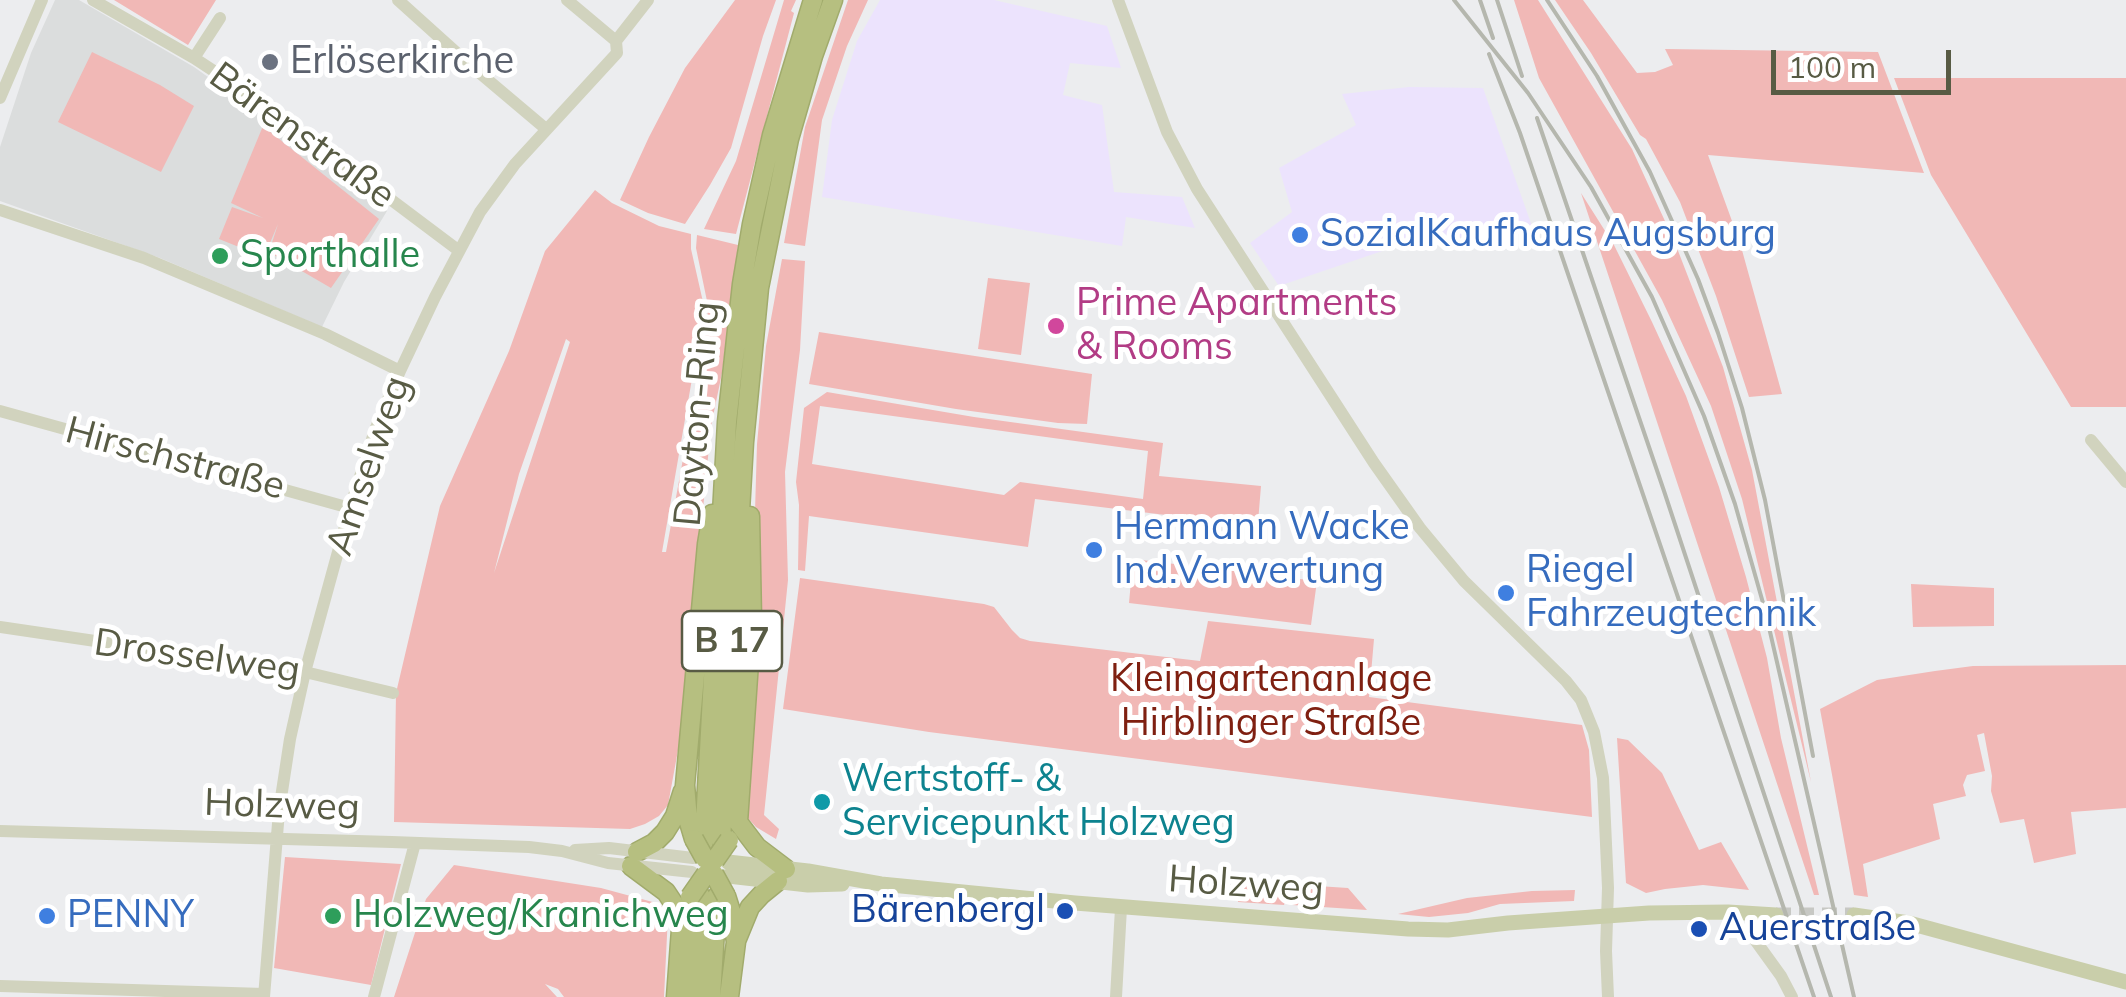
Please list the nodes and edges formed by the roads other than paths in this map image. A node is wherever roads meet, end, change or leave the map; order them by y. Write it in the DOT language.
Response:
graph roads {
  1 [pos="42,0"];
  2 [pos="93,0"];
  3 [pos="398,0"];
  4 [pos="567,0"];
  5 [pos="648,0"];
  6 [pos="813,0"];
  7 [pos="833,0"];
  8 [pos="1118,0"];
  9 [pos="220,18"];
  10 [pos="616,40"];
  11 [pos="194,58"];
  12 [pos="0,98"];
  13 [pos="546,129"];
  14 [pos="0,210"];
  15 [pos="458,250"];
  16 [pos="400,371"];
  17 [pos="0,411"];
  18 [pos="2091,440"];
  19 [pos="735,444"];
  20 [pos="2126,482"];
  21 [pos="350,508"];
  22 [pos="0,627"];
  23 [pos="305,672"];
  24 [pos="392,693"];
  25 [pos="685,786"];
  26 [pos="738,822"];
  27 [pos="0,831"];
  28 [pos="277,838"];
  29 [pos="415,843"];
  30 [pos="634,859"];
  31 [pos="711,859"];
  32 [pos="782,875"];
  33 [pos="709,896"];
  34 [pos="1122,908"];
  35 [pos="1776,915"];
  36 [pos="1854,915"];
  37 [pos="682,916"];
  38 [pos="1607,916"];
  39 [pos="1755,940"];
  40 [pos="736,942"];
  41 [pos="2126,982"];
  42 [pos="0,986"];
  43 [pos="85,992"];
  44 [pos="264,996"];
  45 [pos="374,997"];
  46 [pos="676,997"];
  47 [pos="693,997"];
  48 [pos="710,997"];
  49 [pos="729,997"];
  50 [pos="1116,997"];
  51 [pos="1608,997"];
  52 [pos="1792,997"];
  1 -- 12 [label="street"];
  2 -- 11 [label="street, Bärenstraße"];
  3 -- 13 [label="street"];
  4 -- 10 [label="street"];
  5 -- 10 [label="street, Amselweg"];
  6 -- 19 [label="highway, Dayton-Ring / B 17"];
  7 -- 19 [label="highway, Dayton-Ring / B 17"];
  8 -- 38 [label="street"];
  9 -- 11 [label="street, Bärenstraße"];
  10 -- 13 [label="street, Amselweg"];
  11 -- 15 [label="street, Bärenstraße"];
  13 -- 15 [label="street, Amselweg"];
  14 -- 16 [label="street"];
  15 -- 16 [label="street, Amselweg"];
  16 -- 21 [label="street, Amselweg"];
  17 -- 21 [label="street, Hirschstraße"];
  18 -- 20 [label="street"];
  19 -- 25 [label="highway"];
  19 -- 26 [label="highway"];
  19 -- 31 [label="highway, Dayton-Ring / B 17"];
  21 -- 23 [label="street, Amselweg"];
  22 -- 23 [label="street, Drosselweg"];
  23 -- 24 [label="street, Drosselweg"];
  23 -- 28 [label="street, Amselweg"];
  25 -- 30 [label="highway"];
  25 -- 31 [label="highway"];
  26 -- 31 [label="highway"];
  26 -- 32 [label="highway"];
  27 -- 28 [label="street, Holzweg"];
  28 -- 29 [label="street, Holzweg"];
  28 -- 44 [label="street, Amselweg"];
  29 -- 30 [label="street, Holzweg"];
  29 -- 45 [label="street"];
  30 -- 31 [label="street, Holzweg"];
  30 -- 37 [label="highway"];
  31 -- 32 [label="main road, Holzweg"];
  31 -- 33 [label="highway, bridge"];
  31 -- 33 [label="highway, bridge"];
  32 -- 34 [label="main road, Holzweg"];
  32 -- 40 [label="highway"];
  33 -- 37 [label="highway"];
  33 -- 40 [label="highway"];
  33 -- 47 [label="highway"];
  33 -- 48 [label="highway"];
  34 -- 38 [label="main road, Holzweg"];
  34 -- 50 [label="street"];
  35 -- 38 [label="main road, Holzweg"];
  36 -- 41 [label="main road"];
  37 -- 46 [label="highway"];
  38 -- 51 [label="street"];
  39 -- 52 [label="street"];
  40 -- 49 [label="highway"];
  42 -- 43 [label="street"];
  43 -- 44 [label="street"];
}
